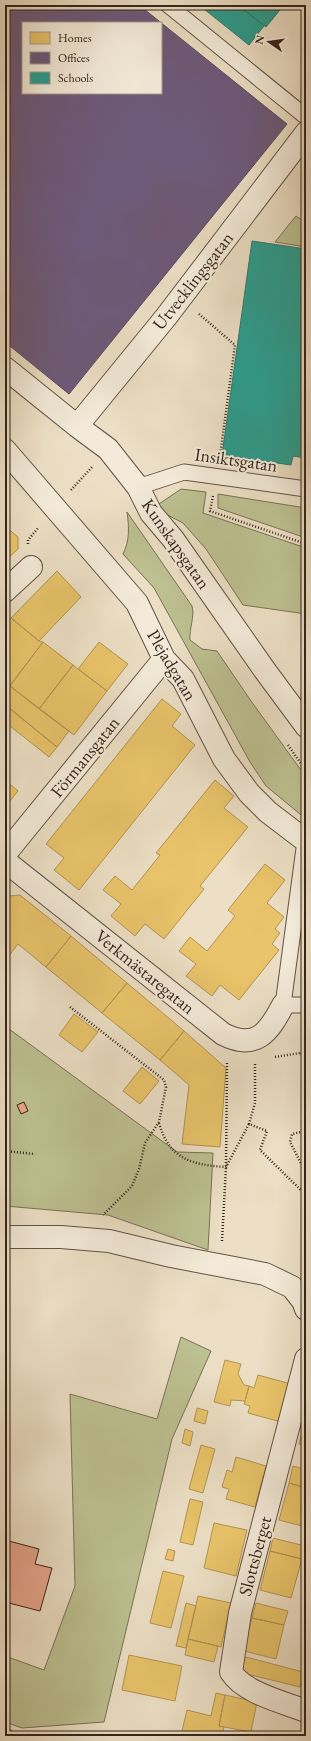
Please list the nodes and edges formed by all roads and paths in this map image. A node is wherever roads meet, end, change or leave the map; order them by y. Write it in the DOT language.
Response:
graph roads {
  1 [pos="168,5"];
  2 [pos="306,117"];
  3 [pos="306,133"];
  4 [pos="180,298"];
  5 [pos="5,368"];
  6 [pos="77,426"];
  7 [pos="108,449"];
  8 [pos="5,450"];
  9 [pos="217,477"];
  10 [pos="138,487"];
  11 [pos="306,489"];
  12 [pos="55,508"];
  13 [pos="306,544"];
  14 [pos="31,567"];
  15 [pos="5,591"];
  16 [pos="164,659"];
  17 [pos="306,726"];
  18 [pos="305,841"];
  19 [pos="5,854"];
  20 [pos="5,860"];
  21 [pos="283,1005"];
  22 [pos="306,1005"];
  23 [pos="70,1007"];
  24 [pos="306,1052"];
  25 [pos="301,1053"];
  26 [pos="274,1057"];
  27 [pos="255,1059"];
  28 [pos="234,1060"];
  29 [pos="306,1065"];
  30 [pos="159,1122"];
  31 [pos="250,1124"];
  32 [pos="306,1131"];
  33 [pos="5,1151"];
  34 [pos="35,1154"];
  35 [pos="226,1167"];
  36 [pos="306,1173"];
  37 [pos="306,1195"];
  38 [pos="5,1237"];
  39 [pos="80,1238"];
  40 [pos="220,1265"];
  41 [pos="306,1309"];
  42 [pos="306,1359"];
  43 [pos="306,1711"];
  44 [pos="5,1728"];
  45 [pos="21,1736"];
  1 -- 2 [label="lane"];
  3 -- 4 [label="street, Utvecklingsgatan"];
  4 -- 6 [label="street, Utvecklingsgatan"];
  4 -- 9 [label="path"];
  5 -- 6 [label="street, Kunskapsgatan"];
  6 -- 7 [label="street, Kunskapsgatan"];
  7 -- 10 [label="street, Kunskapsgatan"];
  7 -- 12 [label="path"];
  8 -- 12 [label="street, Plejadgatan"];
  9 -- 10 [label="lane, Insiktsgatan"];
  9 -- 11 [label="lane, Insiktsgatan"];
  9 -- 13 [label="path"];
  10 -- 17 [label="street, Kunskapsgatan"];
  12 -- 14 [label="path"];
  12 -- 16 [label="street, Plejadgatan"];
  14 -- 15 [label="street"];
  16 -- 18 [label="street, Plejadgatan"];
  16 -- 19 [label="street, Förmansgatan"];
  18 -- 21 [label="lane"];
  20 -- 21 [label="street, Verkmästaregatan"];
  21 -- 22 [label="lane"];
  23 -- 30 [label="path"];
  24 -- 25 [label="path"];
  25 -- 26 [label="path"];
  25 -- 29 [label="path"];
  27 -- 31 [label="path"];
  28 -- 35 [label="path"];
  30 -- 35 [label="path"];
  30 -- 39 [label="path"];
  31 -- 35 [label="path"];
  31 -- 37 [label="path"];
  32 -- 36 [label="path"];
  33 -- 34 [label="path"];
  35 -- 40 [label="path"];
  38 -- 39 [label="street"];
  39 -- 40 [label="street"];
  40 -- 41 [label="street"];
  42 -- 43 [label="street, Slottsberget"];
  44 -- 45 [label="path"];
}
